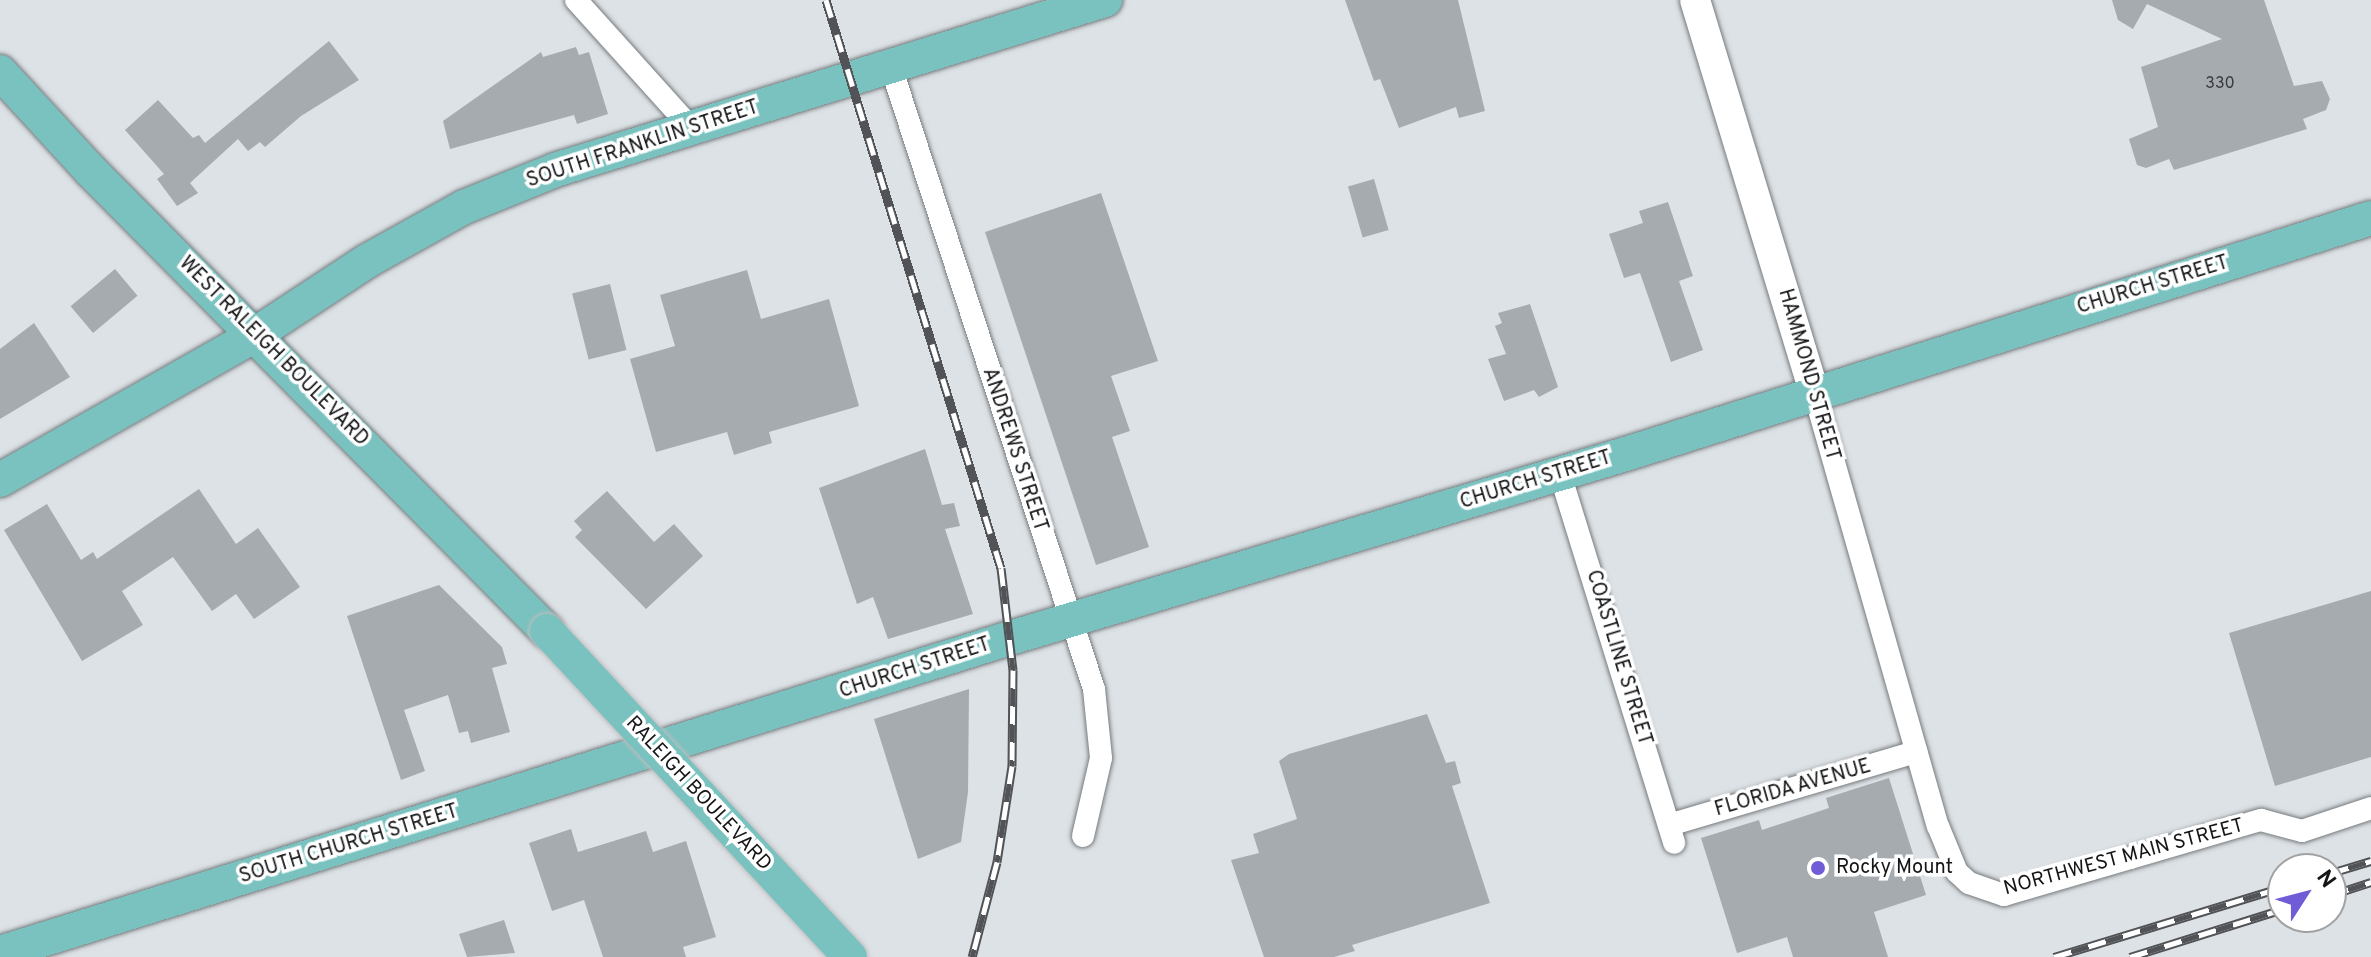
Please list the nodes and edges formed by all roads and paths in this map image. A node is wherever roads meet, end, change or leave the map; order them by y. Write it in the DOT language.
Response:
graph roads {
  1 [pos="576,0"];
  2 [pos="1105,0"];
  3 [pos="1695,0"];
  4 [pos="891,67"];
  5 [pos="0,72"];
  6 [pos="692,129"];
  7 [pos="2371,218"];
  8 [pos="253,336"];
  9 [pos="1814,392"];
  10 [pos="8,471"];
  11 [pos="1560,474"];
  12 [pos="1069,622"];
  13 [pos="547,631"];
  14 [pos="698,737"];
  15 [pos="1916,752"];
  16 [pos="2371,808"];
  17 [pos="1672,834"];
  18 [pos="1083,836"];
  19 [pos="0,953"];
  20 [pos="850,957"];
  1 -- 6 [label="street"];
  2 -- 4 [label="main road, SOUTH FRANKLIN STREET"];
  3 -- 9 [label="street, HAMMOND STREET"];
  4 -- 6 [label="main road, SOUTH FRANKLIN STREET"];
  4 -- 12 [label="street, ANDREWS STREET"];
  5 -- 8 [label="main road, WEST RALEIGH BOULEVARD"];
  6 -- 8 [label="main road, SOUTH FRANKLIN STREET"];
  7 -- 9 [label="main road, CHURCH STREET"];
  8 -- 10 [label="main road, SOUTH FRANKLIN STREET"];
  8 -- 13 [label="main road, WEST RALEIGH BOULEVARD"];
  9 -- 11 [label="main road, CHURCH STREET"];
  9 -- 15 [label="street, HAMMOND STREET"];
  11 -- 12 [label="main road, CHURCH STREET"];
  11 -- 17 [label="street, COASTLINE STREET"];
  12 -- 14 [label="main road, CHURCH STREET"];
  12 -- 18 [label="street, ANDREWS STREET"];
  13 -- 20 [label="main road, RALEIGH BOULEVARD, bridge"];
  14 -- 19 [label="main road, SOUTH CHURCH STREET"];
  15 -- 16 [label="street, NORTHWEST MAIN STREET"];
  15 -- 17 [label="street, FLORIDA AVENUE"];
}
